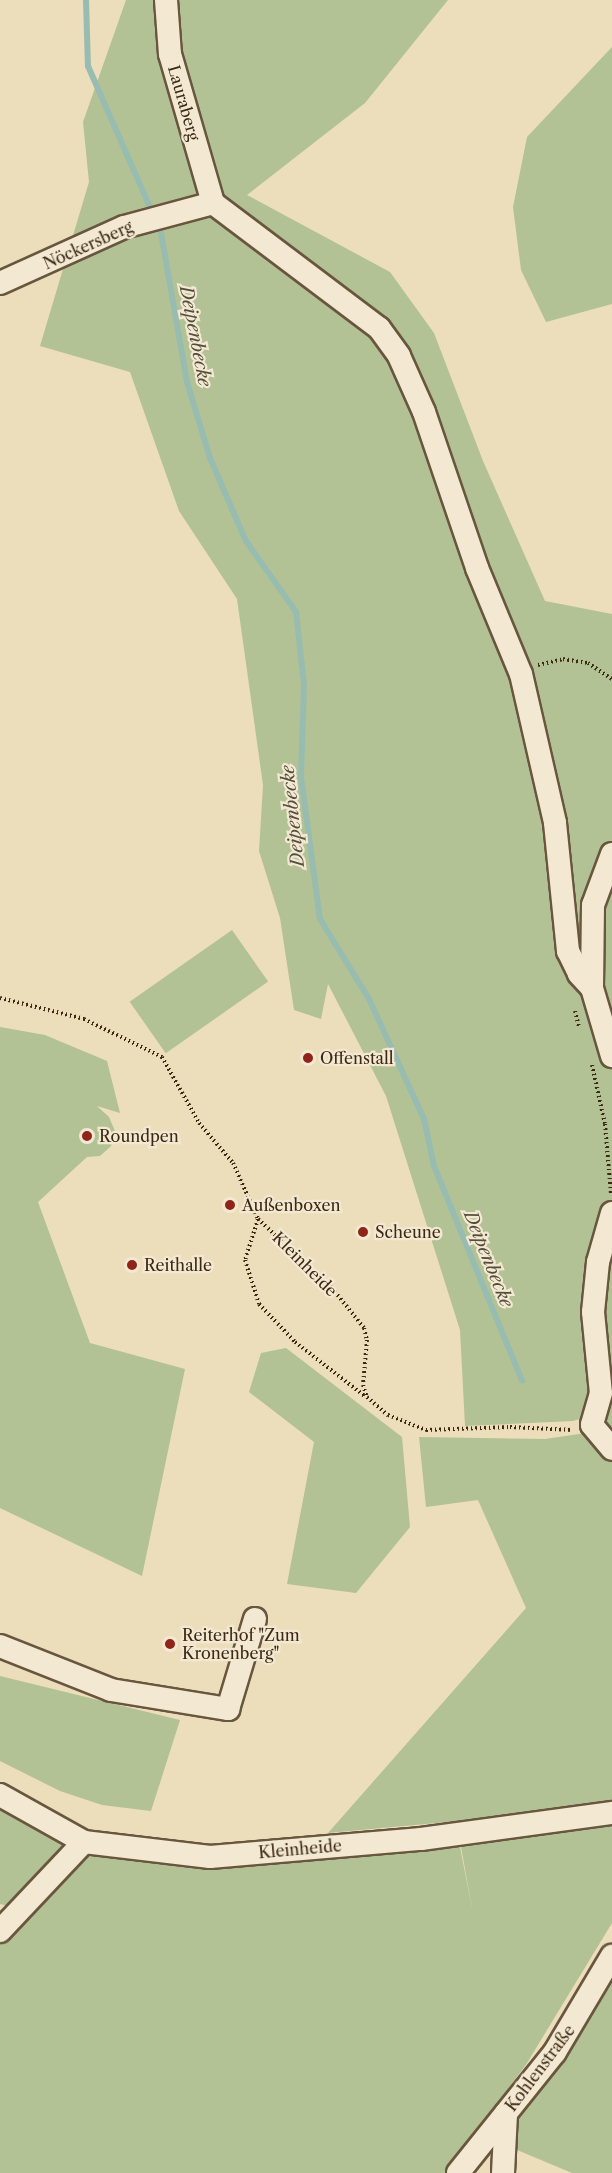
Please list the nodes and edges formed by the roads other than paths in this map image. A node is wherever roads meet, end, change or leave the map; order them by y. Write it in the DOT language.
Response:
graph roads {
  1 [pos="166,0"];
  2 [pos="213,203"];
  3 [pos="0,283"];
  4 [pos="612,854"];
  5 [pos="585,981"];
  6 [pos="612,1056"];
  7 [pos="612,1213"];
  8 [pos="612,1449"];
  9 [pos="255,1619"];
  10 [pos="0,1646"];
  11 [pos="0,1795"];
  12 [pos="612,1813"];
  13 [pos="84,1842"];
  14 [pos="0,1930"];
  15 [pos="612,1956"];
  16 [pos="506,2113"];
  17 [pos="458,2173"];
  18 [pos="503,2173"];
  1 -- 2 [label="street, Lauraberg"];
  2 -- 3 [label="street, Nöckersberg"];
  2 -- 5 [label="street"];
  4 -- 5 [label="street"];
  5 -- 6 [label="street"];
  7 -- 8 [label="street"];
  9 -- 10 [label="street"];
  11 -- 13 [label="street, Kleinheide"];
  12 -- 13 [label="street, Kleinheide"];
  13 -- 14 [label="street"];
  15 -- 16 [label="street, Kohlenstraße"];
  16 -- 17 [label="street, Kohlenstraße"];
  16 -- 18 [label="street"];
}
